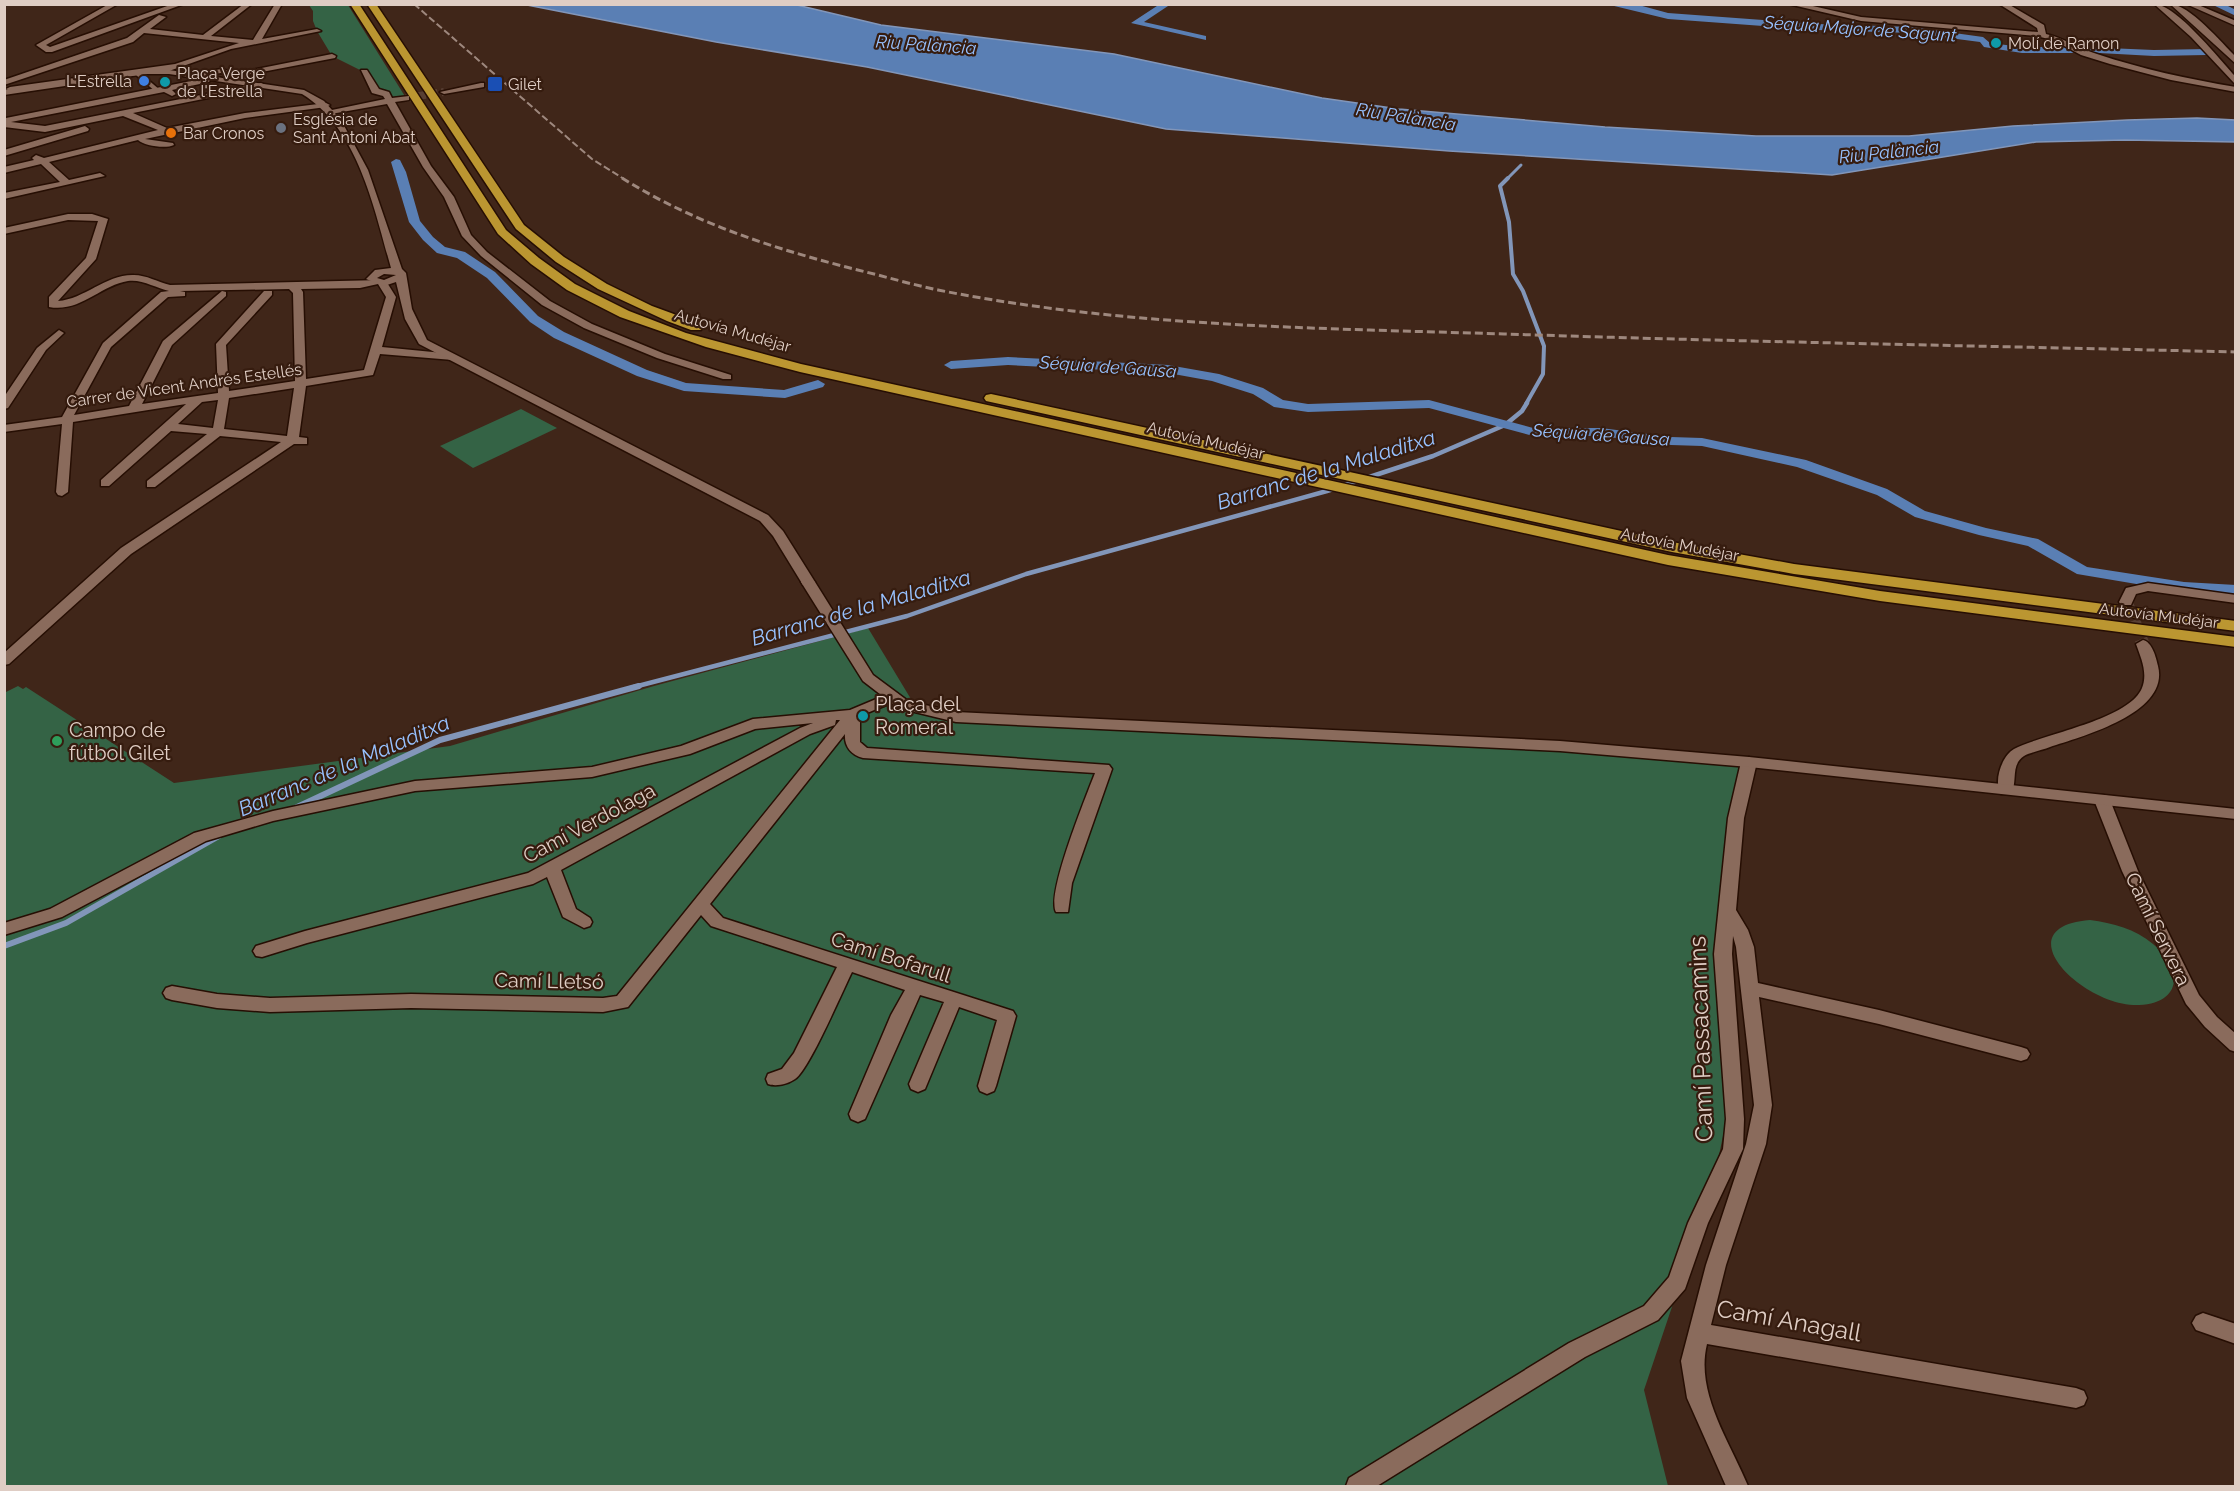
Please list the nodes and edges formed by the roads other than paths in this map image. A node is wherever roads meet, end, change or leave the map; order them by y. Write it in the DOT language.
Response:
graph roads {
  1 [pos="115,4"];
  2 [pos="249,4"];
  3 [pos="279,4"];
  4 [pos="354,4"];
  5 [pos="370,4"];
  6 [pos="1791,4"];
  7 [pos="2002,4"];
  8 [pos="2157,4"];
  9 [pos="2173,4"];
  10 [pos="2189,4"];
  11 [pos="177,6"];
  12 [pos="2235,24"];
  13 [pos="142,31"];
  14 [pos="316,31"];
  15 [pos="206,36"];
  16 [pos="2042,36"];
  17 [pos="256,42"];
  18 [pos="332,56"];
  19 [pos="2235,62"];
  20 [pos="178,66"];
  21 [pos="157,72"];
  22 [pos="364,72"];
  23 [pos="138,74"];
  24 [pos="193,75"];
  25 [pos="211,78"];
  26 [pos="242,78"];
  27 [pos="4,83"];
  28 [pos="2235,83"];
  29 [pos="261,85"];
  30 [pos="481,85"];
  31 [pos="162,90"];
  32 [pos="2235,90"];
  33 [pos="4,91"];
  34 [pos="444,92"];
  35 [pos="406,98"];
  36 [pos="179,100"];
  37 [pos="390,101"];
  38 [pos="329,108"];
  39 [pos="127,115"];
  40 [pos="104,120"];
  41 [pos="4,123"];
  42 [pos="166,131"];
  43 [pos="134,139"];
  44 [pos="170,145"];
  45 [pos="4,148"];
  46 [pos="17,150"];
  47 [pos="4,153"];
  48 [pos="43,161"];
  49 [pos="4,170"];
  50 [pos="100,176"];
  51 [pos="67,183"];
  52 [pos="4,196"];
  53 [pos="4,231"];
  54 [pos="391,250"];
  55 [pos="399,274"];
  56 [pos="379,279"];
  57 [pos="294,288"];
  58 [pos="268,293"];
  59 [pos="222,294"];
  60 [pos="405,298"];
  61 [pos="59,333"];
  62 [pos="374,350"];
  63 [pos="453,357"];
  64 [pos="727,376"];
  65 [pos="299,384"];
  66 [pos="224,396"];
  67 [pos="199,399"];
  68 [pos="4,406"];
  69 [pos="134,408"];
  70 [pos="68,418"];
  71 [pos="170,426"];
  72 [pos="4,429"];
  73 [pos="218,432"];
  74 [pos="298,440"];
  75 [pos="105,483"];
  76 [pos="151,484"];
  77 [pos="62,492"];
  78 [pos="2235,599"];
  79 [pos="2126,602"];
  80 [pos="2235,626"];
  81 [pos="2235,643"];
  82 [pos="2143,644"];
  83 [pos="4,662"];
  84 [pos="893,697"];
  85 [pos="853,714"];
  86 [pos="1749,762"];
  87 [pos="2006,790"];
  88 [pos="2102,800"];
  89 [pos="2235,814"];
  90 [pos="552,868"];
  91 [pos="701,905"];
  92 [pos="1062,908"];
  93 [pos="1727,911"];
  94 [pos="584,922"];
  95 [pos="4,929"];
  96 [pos="262,951"];
  97 [pos="847,964"];
  98 [pos="915,987"];
  99 [pos="1750,988"];
  100 [pos="172,993"];
  101 [pos="954,1000"];
  102 [pos="2235,1045"];
  103 [pos="2021,1054"];
  104 [pos="774,1079"];
  105 [pos="918,1084"];
  106 [pos="987,1086"];
  107 [pos="858,1114"];
  108 [pos="2203,1323"];
  109 [pos="1700,1333"];
  110 [pos="2235,1334"];
  111 [pos="2076,1398"];
  112 [pos="1357,1486"];
  113 [pos="1737,1486"];
  1 -- 11 [label="street"];
  2 -- 15 [label="street"];
  3 -- 17 [label="street"];
  4 -- 81 [label="highway, Autovía Mudéjar"];
  5 -- 80 [label="highway, Autovía Mudéjar"];
  6 -- 16 [label="street"];
  7 -- 16 [label="street"];
  8 -- 28 [label="street"];
  9 -- 19 [label="street"];
  10 -- 12 [label="street"];
  11 -- 13 [label="street"];
  13 -- 15 [label="street"];
  13 -- 27 [label="street"];
  14 -- 17 [label="street"];
  15 -- 17 [label="street"];
  16 -- 32 [label="street"];
  17 -- 20 [label="street"];
  18 -- 26 [label="street"];
  20 -- 21 [label="street"];
  20 -- 33 [label="street"];
  21 -- 23 [label="street"];
  21 -- 24 [label="street"];
  22 -- 37 [label="street"];
  23 -- 31 [label="street"];
  23 -- 33 [label="street"];
  24 -- 25 [label="street"];
  24 -- 26 [label="street"];
  25 -- 26 [label="street"];
  25 -- 31 [label="street"];
  26 -- 29 [label="street"];
  29 -- 36 [label="street"];
  29 -- 38 [label="street"];
  30 -- 34 [label="street"];
  31 -- 36 [label="street"];
  31 -- 41 [label="street"];
  35 -- 37 [label="street"];
  36 -- 39 [label="street"];
  37 -- 38 [label="street"];
  37 -- 64 [label="street"];
  38 -- 42 [label="street"];
  38 -- 54 [label="street"];
  39 -- 40 [label="street"];
  39 -- 42 [label="street"];
  40 -- 41 [label="street"];
  40 -- 46 [label="street"];
  42 -- 43 [label="street"];
  43 -- 44 [label="street"];
  43 -- 48 [label="street"];
  45 -- 46 [label="street"];
  46 -- 47 [label="street"];
  46 -- 48 [label="street"];
  48 -- 49 [label="street"];
  48 -- 51 [label="street"];
  50 -- 51 [label="street"];
  51 -- 52 [label="street"];
  53 -- 57 [label="street"];
  54 -- 55 [label="street"];
  54 -- 56 [label="street"];
  55 -- 56 [label="street"];
  55 -- 60 [label="street"];
  56 -- 57 [label="street"];
  56 -- 60 [label="street"];
  56 -- 62 [label="street"];
  57 -- 58 [label="street"];
  57 -- 65 [label="street"];
  58 -- 59 [label="street"];
  58 -- 66 [label="street"];
  59 -- 69 [label="street"];
  59 -- 70 [label="street"];
  60 -- 63 [label="street"];
  61 -- 68 [label="street"];
  62 -- 63 [label="street"];
  62 -- 65 [label="street, Carrer de Vicent Andrés Estellés"];
  63 -- 84 [label="street"];
  65 -- 66 [label="street, Carrer de Vicent Andrés Estellés"];
  65 -- 74 [label="street"];
  66 -- 67 [label="street, Carrer de Vicent Andrés Estellés"];
  66 -- 73 [label="street"];
  67 -- 69 [label="street, Carrer de Vicent Andrés Estellés"];
  67 -- 71 [label="street"];
  69 -- 70 [label="street, Carrer de Vicent Andrés Estellés"];
  70 -- 72 [label="street, Carrer de Vicent Andrés Estellés"];
  70 -- 77 [label="street"];
  71 -- 73 [label="street"];
  71 -- 75 [label="street"];
  73 -- 74 [label="street"];
  73 -- 76 [label="street"];
  74 -- 83 [label="street"];
  78 -- 79 [label="street"];
  82 -- 87 [label="street"];
  84 -- 85 [label="street, Camí Lletsó"];
  84 -- 86 [label="street"];
  85 -- 90 [label="street, Camí Verdolaga"];
  85 -- 91 [label="street, Camí Lletsó"];
  85 -- 92 [label="street"];
  85 -- 95 [label="street"];
  86 -- 87 [label="street"];
  86 -- 93 [label="street, Camí Passacamins"];
  87 -- 88 [label="street"];
  88 -- 89 [label="street"];
  88 -- 102 [label="street, Camí Servera"];
  90 -- 94 [label="street"];
  90 -- 96 [label="street, Camí Verdolaga"];
  91 -- 97 [label="street, Camí Bofarull"];
  91 -- 100 [label="street, Camí Lletsó"];
  93 -- 99 [label="street, Camí Anagall"];
  93 -- 112 [label="street, Camí Passacamins"];
  97 -- 98 [label="street, Camí Bofarull"];
  97 -- 104 [label="street"];
  98 -- 101 [label="street, Camí Bofarull"];
  98 -- 107 [label="street"];
  99 -- 103 [label="street"];
  99 -- 109 [label="street, Camí Anagall"];
  101 -- 105 [label="street"];
  101 -- 106 [label="street, Camí Bofarull"];
  108 -- 110 [label="street"];
  109 -- 111 [label="street, Camí Anagall"];
  109 -- 113 [label="street"];
}
